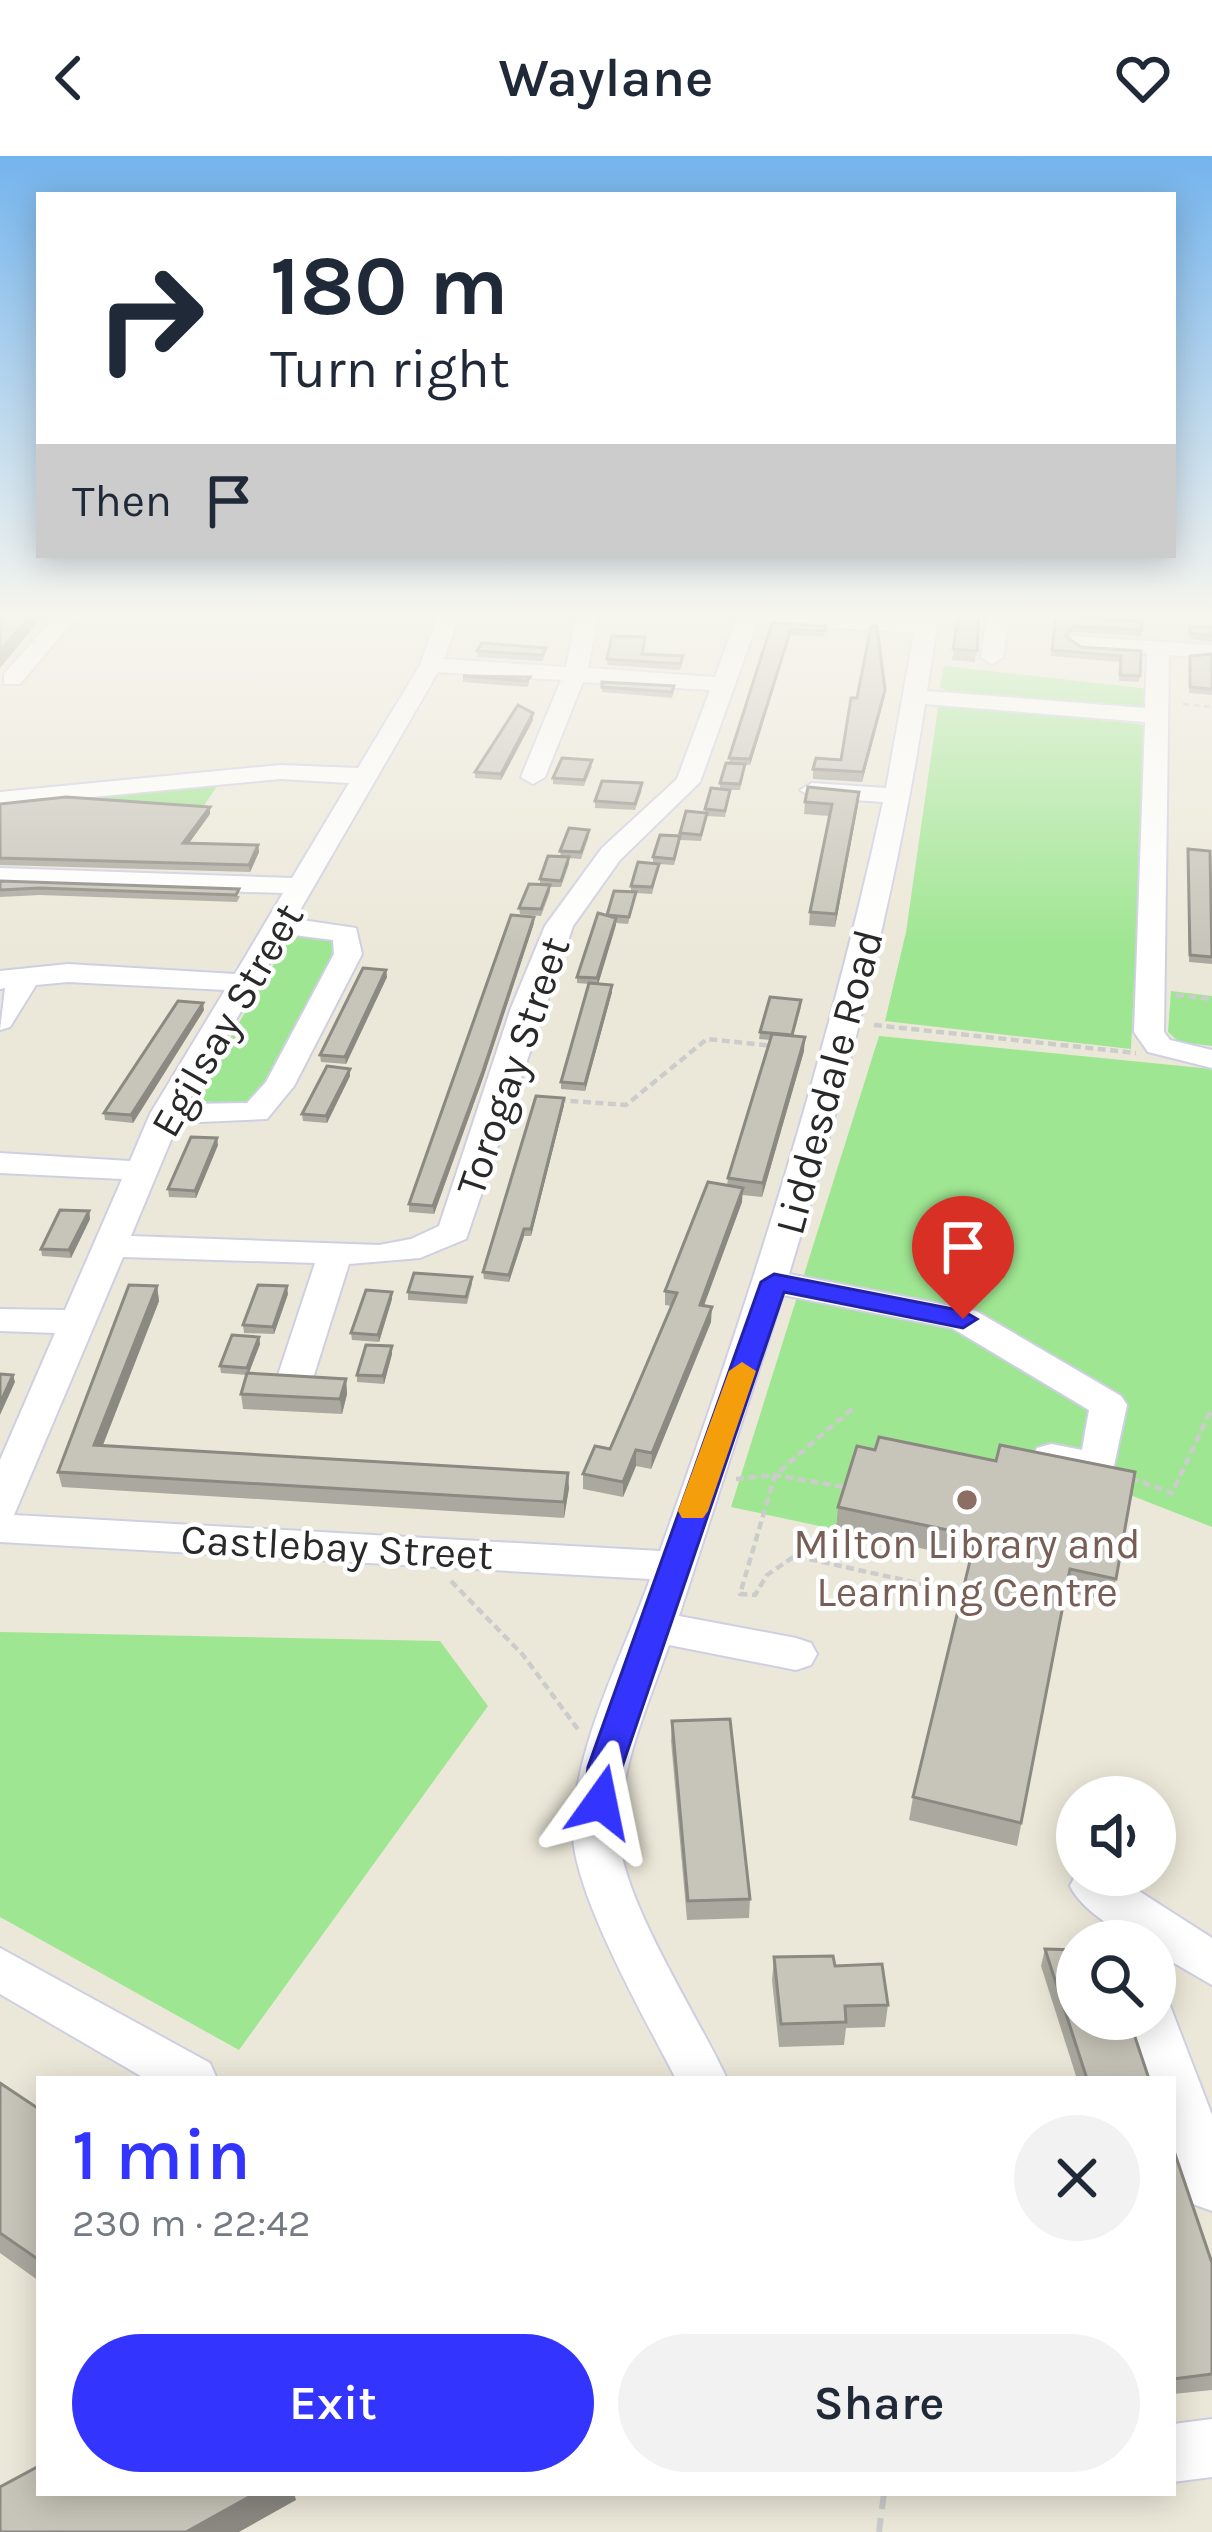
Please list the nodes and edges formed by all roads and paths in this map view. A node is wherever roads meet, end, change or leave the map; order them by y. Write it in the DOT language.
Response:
graph roads {
  1 [pos="397,723"];
  2 [pos="555,723"];
  3 [pos="711,723"];
  4 [pos="914,723"];
  5 [pos="1160,723"];
  6 [pos="367,776"];
  7 [pos="532,777"];
  8 [pos="812,790"];
  9 [pos="901,796"];
  10 [pos="0,799"];
  11 [pos="0,876"];
  12 [pos="304,886"];
  13 [pos="275,924"];
  14 [pos="13,979"];
  15 [pos="248,983"];
  16 [pos="1150,992"];
  17 [pos="1212,999"];
  18 [pos="0,1022"];
  19 [pos="844,1038"];
  20 [pos="1159,1046"];
  21 [pos="1212,1059"];
  22 [pos="499,1095"];
  23 [pos="166,1114"];
  24 [pos="0,1163"];
  25 [pos="145,1172"];
  26 [pos="112,1246"];
  27 [pos="335,1252"];
  28 [pos="774,1282"];
  29 [pos="0,1320"];
  30 [pos="81,1322"];
  31 [pos="296,1375"];
  32 [pos="1212,1408"];
  33 [pos="853,1409"];
  34 [pos="1040,1455"];
  35 [pos="1098,1466"];
  36 [pos="775,1475"];
  37 [pos="702,1483"];
  38 [pos="849,1488"];
  39 [pos="0,1505"];
  40 [pos="0,1528"];
  41 [pos="422,1551"];
  42 [pos="674,1566"];
  43 [pos="949,1591"];
  44 [pos="654,1627"];
  45 [pos="796,1654"];
  46 [pos="605,1767"];
  47 [pos="1108,1896"];
  48 [pos="1212,1964"];
  49 [pos="0,1969"];
  50 [pos="1159,2040"];
  51 [pos="187,2076"];
  52 [pos="700,2076"];
  53 [pos="1172,2076"];
  54 [pos="1176,2087"];
  55 [pos="1212,2186"];
  56 [pos="1212,2448"];
  57 [pos="1176,2453"];
  58 [pos="884,2496"];
  59 [pos="879,2532"];
  1 -- 6 [label="street, Egilsay Street"];
  2 -- 7 [label="street"];
  3 -- 22 [label="street, Torogay Street"];
  4 -- 9 [label="street, Liddesdale Road"];
  5 -- 16 [label="street"];
  6 -- 10 [label="street"];
  6 -- 12 [label="street, Egilsay Street"];
  8 -- 9 [label="street"];
  9 -- 19 [label="street, Liddesdale Road"];
  11 -- 12 [label="street"];
  12 -- 13 [label="street, Egilsay Street"];
  13 -- 15 [label="street, Egilsay Street"];
  13 -- 23 [label="street"];
  14 -- 15 [label="street"];
  14 -- 18 [label="street"];
  15 -- 23 [label="street, Egilsay Street"];
  16 -- 17 [label="path"];
  16 -- 20 [label="street"];
  19 -- 20 [label="path"];
  19 -- 22 [label="path"];
  19 -- 28 [label="street, Liddesdale Road"];
  20 -- 21 [label="street"];
  22 -- 27 [label="street, Torogay Street"];
  23 -- 25 [label="street, Egilsay Street"];
  24 -- 25 [label="street"];
  25 -- 26 [label="street, Egilsay Street"];
  26 -- 27 [label="street, Torogay Street"];
  26 -- 30 [label="street, Egilsay Street"];
  27 -- 31 [label="street"];
  28 -- 35 [label="street"];
  28 -- 37 [label="street, Liddesdale Road"];
  29 -- 30 [label="street"];
  30 -- 39 [label="street, Egilsay Street"];
  32 -- 35 [label="path"];
  33 -- 36 [label="path"];
  34 -- 35 [label="street"];
  36 -- 37 [label="path"];
  36 -- 38 [label="path"];
  36 -- 43 [label="path"];
  37 -- 42 [label="street, Liddesdale Road"];
  40 -- 41 [label="street, Castlebay Street"];
  41 -- 42 [label="street, Castlebay Street"];
  41 -- 46 [label="path"];
  42 -- 44 [label="street, Liddesdale Road"];
  44 -- 45 [label="street"];
  44 -- 46 [label="street, Liddesdale Road"];
  46 -- 52 [label="street, Liddesdale Road"];
  47 -- 48 [label="street"];
  49 -- 51 [label="street"];
  50 -- 53 [label="street"];
  54 -- 55 [label="street"];
  56 -- 57 [label="street"];
  58 -- 59 [label="path"];
}
